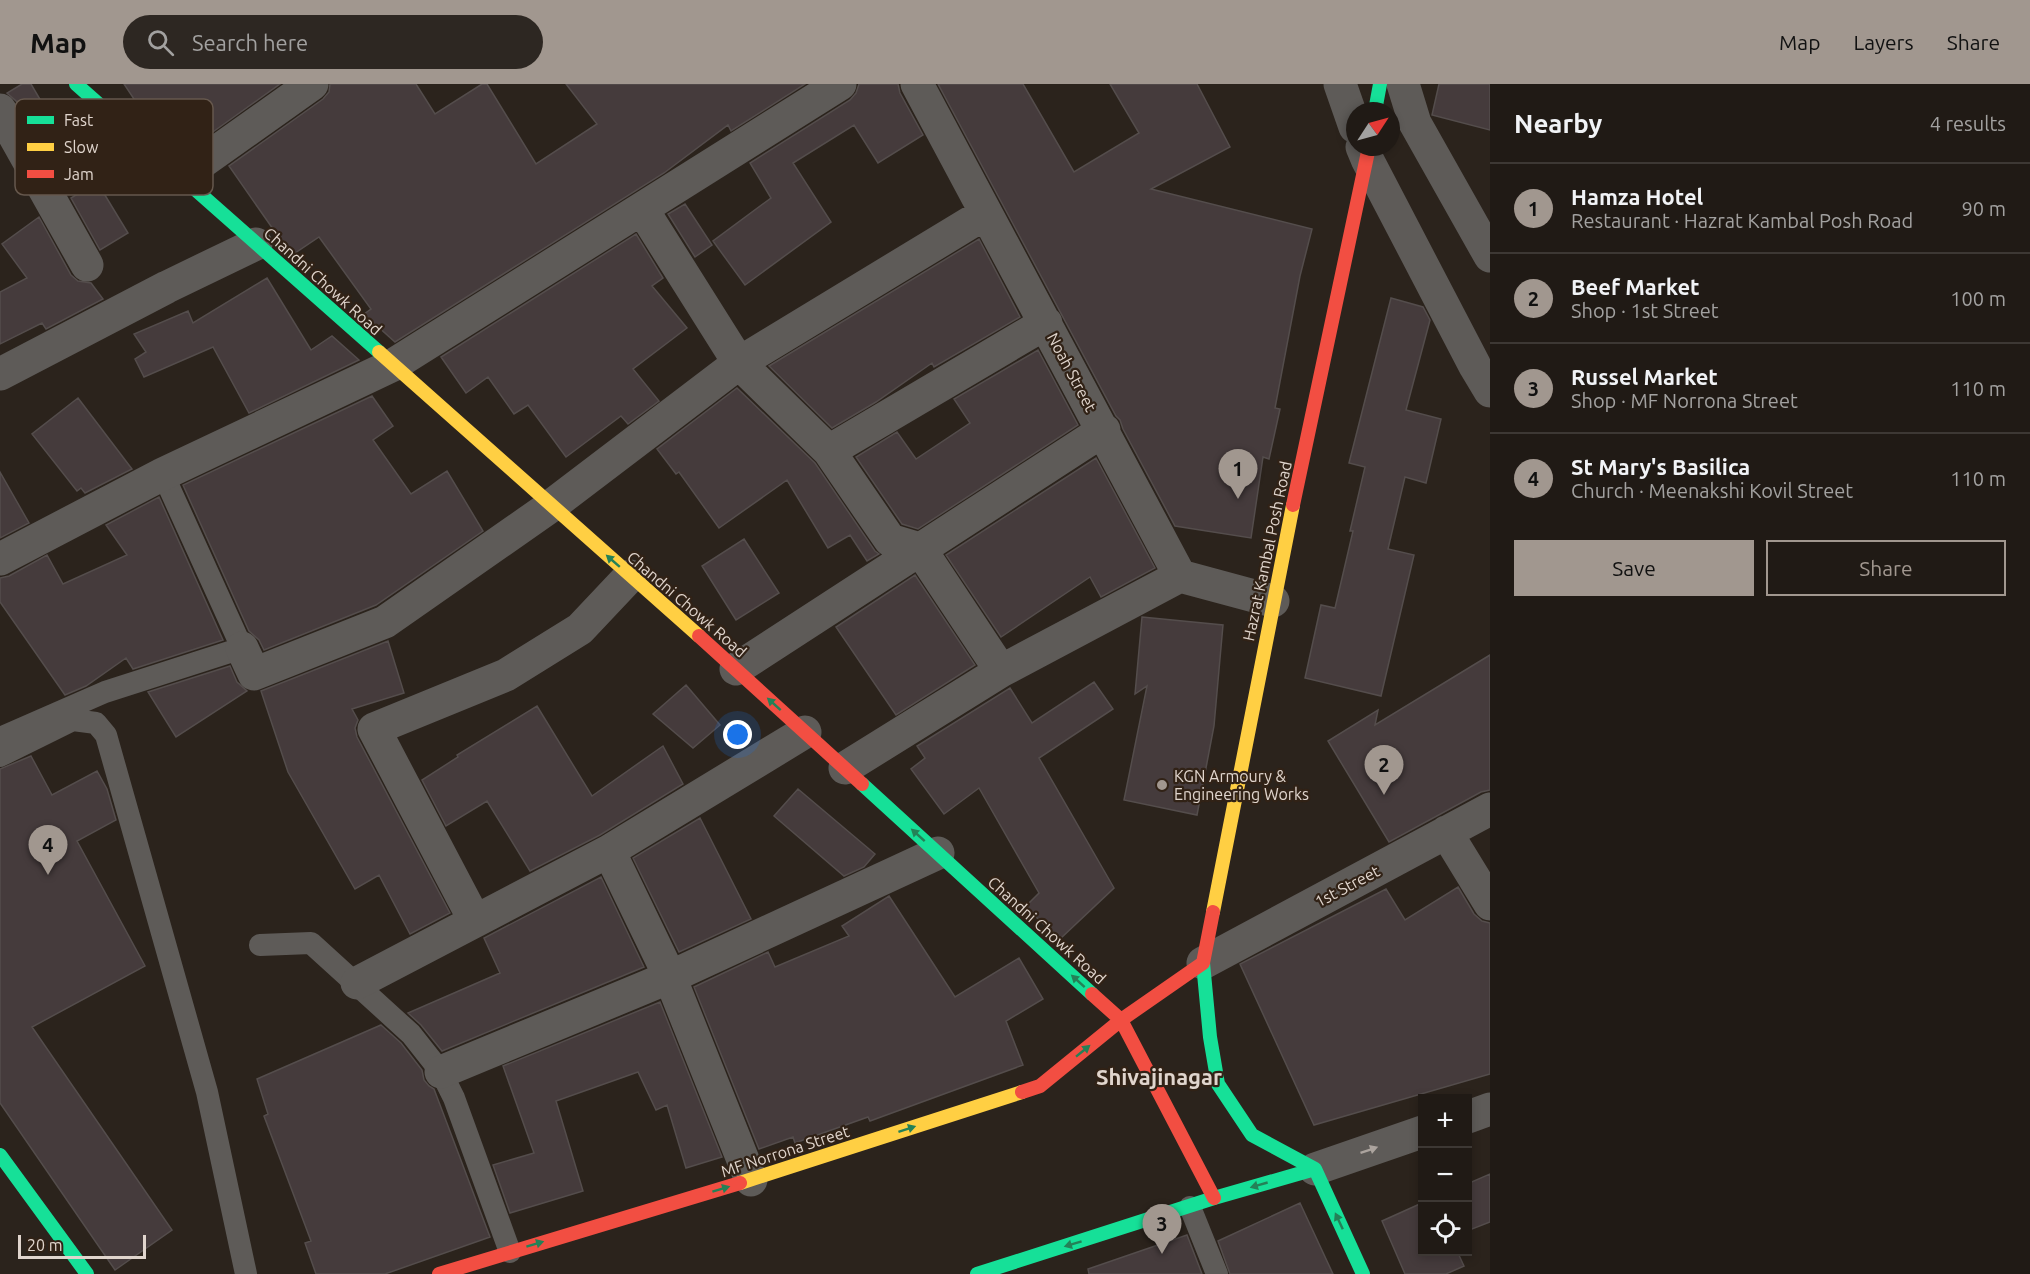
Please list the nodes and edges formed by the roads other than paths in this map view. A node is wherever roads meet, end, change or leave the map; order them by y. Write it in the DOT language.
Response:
graph roads {
  1 [pos="76,84"];
  2 [pos="312,84"];
  3 [pos="840,84"];
  4 [pos="917,84"];
  5 [pos="1340,84"];
  6 [pos="1380,84"];
  7 [pos="1403,84"];
  8 [pos="93,99"];
  9 [pos="1346,102"];
  10 [pos="1377,102"];
  11 [pos="0,110"];
  12 [pos="15,137"];
  13 [pos="213,154"];
  14 [pos="1365,156"];
  15 [pos="1369,156"];
  16 [pos="48,195"];
  17 [pos="200,195"];
  18 [pos="642,209"];
  19 [pos="986,213"];
  20 [pos="256,244"];
  21 [pos="1490,256"];
  22 [pos="87,265"];
  23 [pos="1046,323"];
  24 [pos="739,363"];
  25 [pos="393,365"];
  26 [pos="0,374"];
  27 [pos="1490,391"];
  28 [pos="1104,430"];
  29 [pos="829,451"];
  30 [pos="163,474"];
  31 [pos="551,506"];
  32 [pos="920,549"];
  33 [pos="0,559"];
  34 [pos="630,576"];
  35 [pos="1180,576"];
  36 [pos="1273,601"];
  37 [pos="242,648"];
  38 [pos="736,669"];
  39 [pos="1001,671"];
  40 [pos="805,732"];
  41 [pos="0,738"];
  42 [pos="0,756"];
  43 [pos="845,768"];
  44 [pos="1490,809"];
  45 [pos="1446,832"];
  46 [pos="609,850"];
  47 [pos="938,853"];
  48 [pos="1490,904"];
  49 [pos="475,921"];
  50 [pos="260,945"];
  51 [pos="1203,963"];
  52 [pos="670,977"];
  53 [pos="357,983"];
  54 [pos="1121,1020"];
  55 [pos="441,1072"];
  56 [pos="1490,1109"];
  57 [pos="1472,1115"];
  58 [pos="1418,1133"];
  59 [pos="0,1155"];
  60 [pos="1315,1169"];
  61 [pos="751,1180"];
  62 [pos="1214,1198"];
  63 [pos="1190,1207"];
  64 [pos="510,1252"];
  65 [pos="87,1274"];
  66 [pos="246,1274"];
  67 [pos="439,1274"];
  68 [pos="977,1274"];
  69 [pos="1217,1274"];
  70 [pos="1363,1274"];
  1 -- 8 [label="street, Chandni Chowk Road"];
  2 -- 13 [label="street"];
  3 -- 18 [label="street"];
  4 -- 19 [label="street, Noah Street"];
  5 -- 9 [label="street"];
  6 -- 10 [label="street"];
  7 -- 21 [label="street"];
  11 -- 12 [label="street"];
  14 -- 36 [label="street, Hazrat Kambal Posh Road"];
  15 -- 27 [label="street"];
  16 -- 22 [label="street"];
  17 -- 20 [label="street, Chandni Chowk Road"];
  18 -- 24 [label="street"];
  18 -- 25 [label="street"];
  19 -- 23 [label="street, Noah Street"];
  19 -- 24 [label="street"];
  20 -- 25 [label="street, Chandni Chowk Road"];
  20 -- 26 [label="street"];
  23 -- 28 [label="street, Noah Street"];
  23 -- 29 [label="street"];
  24 -- 29 [label="street"];
  24 -- 31 [label="street"];
  25 -- 30 [label="street"];
  25 -- 31 [label="street, Chandni Chowk Road"];
  28 -- 32 [label="street"];
  28 -- 35 [label="street, Noah Street"];
  29 -- 32 [label="street"];
  30 -- 33 [label="street"];
  30 -- 37 [label="lane"];
  34 -- 31 [label="street, Chandni Chowk Road, one-way"];
  31 -- 37 [label="street"];
  32 -- 38 [label="street"];
  32 -- 39 [label="street"];
  34 -- 38 [label="street, Chandni Chowk Road"];
  34 -- 49 [label="street"];
  35 -- 36 [label="street"];
  35 -- 39 [label="street"];
  36 -- 51 [label="street, Hazrat Kambal Posh Road"];
  37 -- 41 [label="lane"];
  40 -- 38 [label="street, Chandni Chowk Road, one-way"];
  39 -- 43 [label="street"];
  40 -- 43 [label="street, Chandni Chowk Road"];
  40 -- 46 [label="street"];
  42 -- 66 [label="lane"];
  47 -- 43 [label="street, Chandni Chowk Road, one-way"];
  44 -- 45 [label="street, 1st Street"];
  45 -- 48 [label="street"];
  45 -- 51 [label="street, 1st Street"];
  46 -- 49 [label="street"];
  46 -- 52 [label="street"];
  47 -- 52 [label="street"];
  54 -- 47 [label="street, Chandni Chowk Road, one-way"];
  49 -- 53 [label="street"];
  50 -- 53 [label="lane"];
  51 -- 54 [label="street"];
  51 -- 60 [label="street, Hazrat Kambal Posh Road"];
  52 -- 55 [label="street"];
  52 -- 61 [label="street"];
  53 -- 55 [label="lane"];
  61 -- 54 [label="street, MF Norrona Street, one-way"];
  54 -- 62 [label="street, Chandni Chowk Road"];
  55 -- 64 [label="lane"];
  56 -- 57 [label="street"];
  60 -- 58 [label="street, one-way"];
  59 -- 65 [label="street"];
  60 -- 62 [label="street, one-way"];
  70 -- 60 [label="street, one-way"];
  64 -- 61 [label="street, MF Norrona Street, one-way"];
  62 -- 63 [label="street"];
  63 -- 68 [label="street, one-way"];
  63 -- 69 [label="lane"];
  64 -- 67 [label="street, MF Norrona Street"];
}
